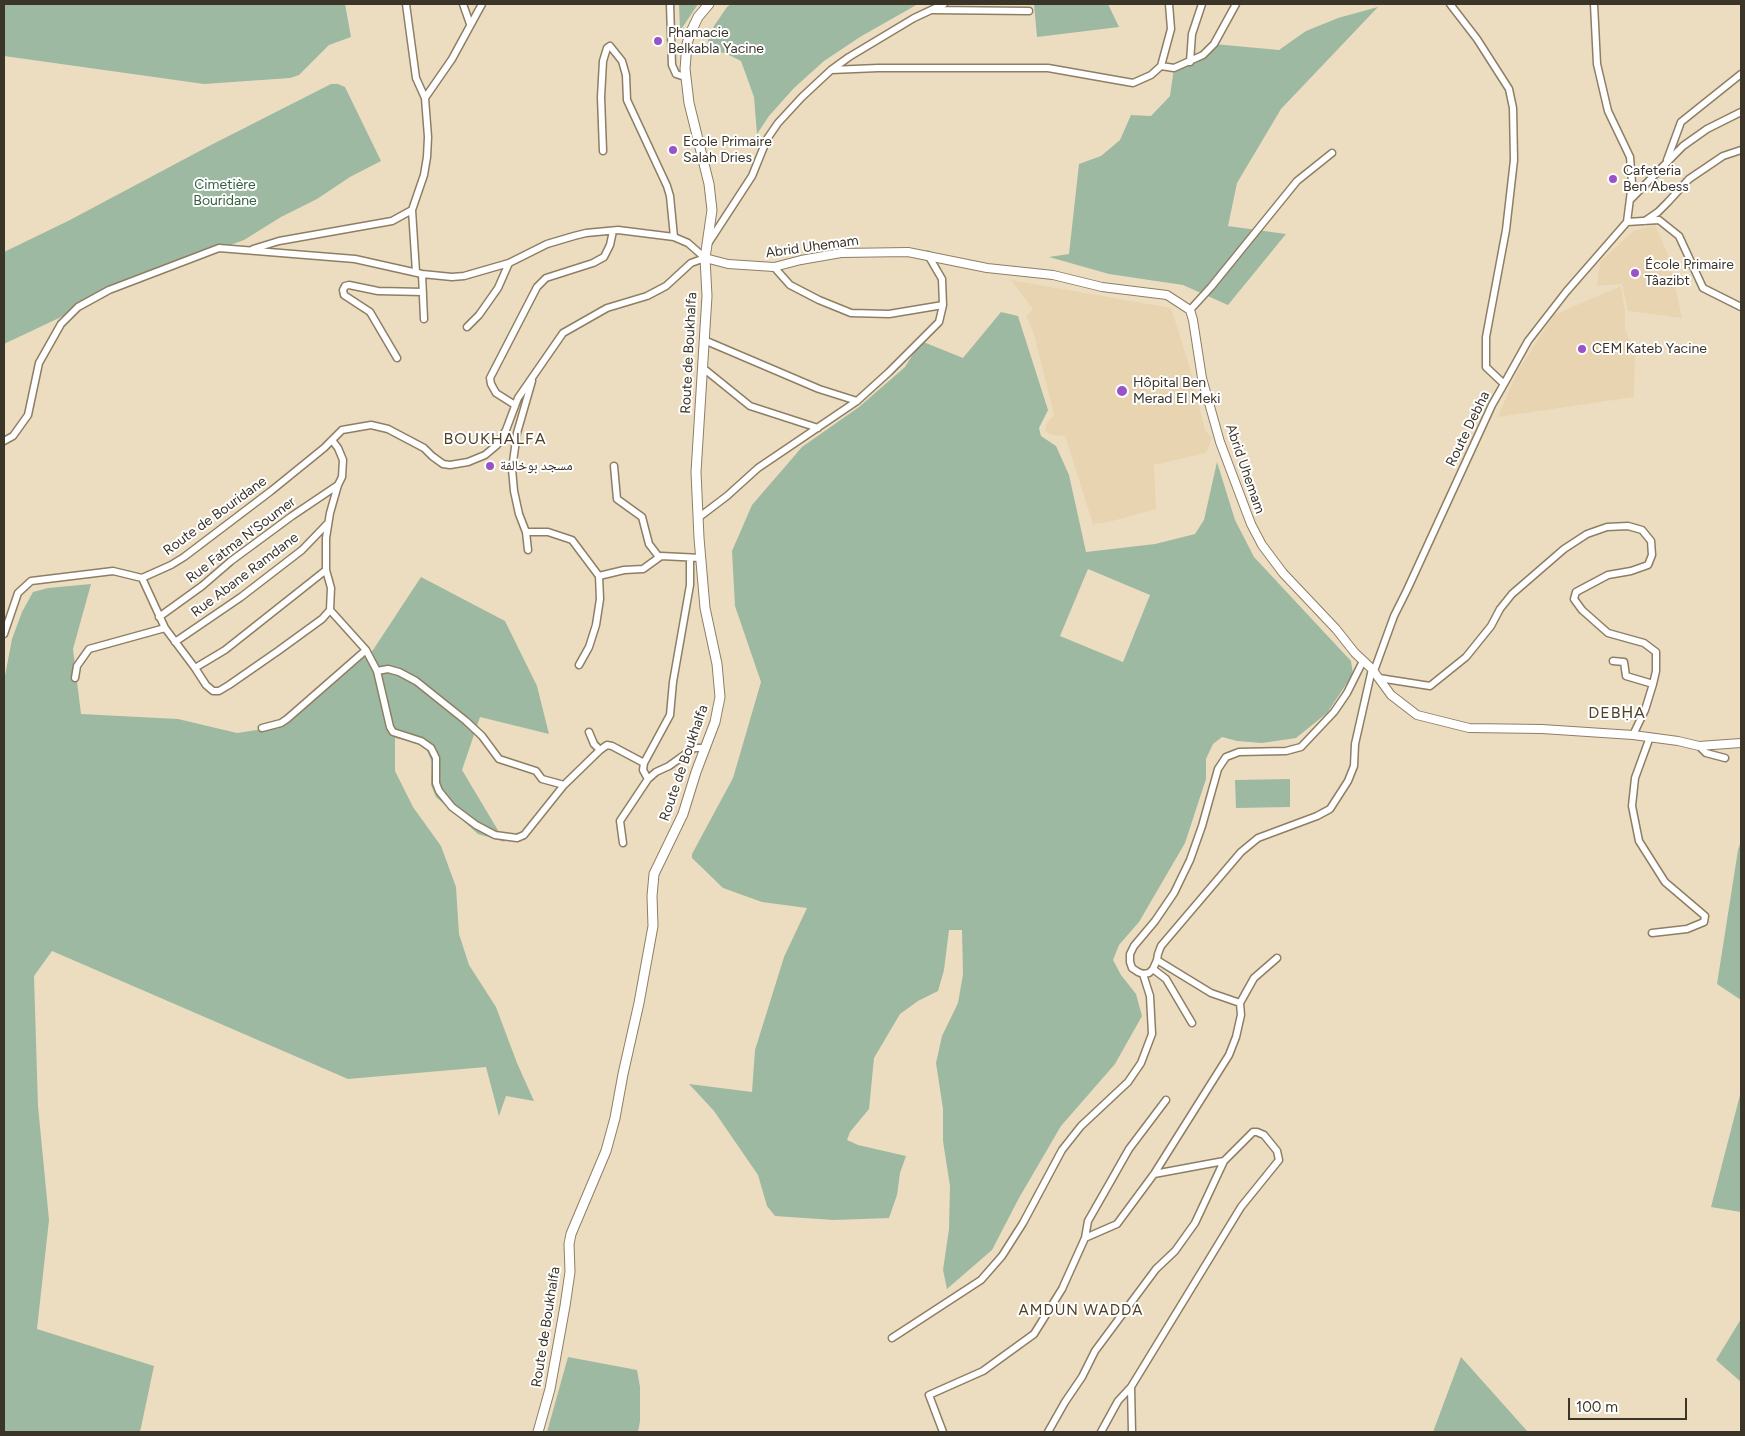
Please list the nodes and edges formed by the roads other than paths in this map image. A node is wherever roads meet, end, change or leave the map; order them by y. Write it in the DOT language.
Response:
graph roads {
  1 [pos="406,4"];
  2 [pos="463,4"];
  3 [pos="482,4"];
  4 [pos="670,4"];
  5 [pos="709,4"];
  6 [pos="944,4"];
  7 [pos="1169,4"];
  8 [pos="1202,4"];
  9 [pos="1236,4"];
  10 [pos="1450,4"];
  11 [pos="1594,4"];
  12 [pos="932,10"];
  13 [pos="1029,11"];
  14 [pos="470,24"];
  15 [pos="1190,62"];
  16 [pos="1161,66"];
  17 [pos="831,70"];
  18 [pos="1741,74"];
  19 [pos="685,77"];
  20 [pos="425,98"];
  21 [pos="1741,112"];
  22 [pos="1741,150"];
  23 [pos="603,151"];
  24 [pos="1332,153"];
  25 [pos="1666,164"];
  26 [pos="1631,200"];
  27 [pos="412,210"];
  28 [pos="1644,221"];
  29 [pos="1627,222"];
  30 [pos="613,231"];
  31 [pos="674,237"];
  32 [pos="706,245"];
  33 [pos="250,250"];
  34 [pos="928,255"];
  35 [pos="705,258"];
  36 [pos="509,263"];
  37 [pos="774,267"];
  38 [pos="419,273"];
  39 [pos="423,292"];
  40 [pos="942,305"];
  41 [pos="1741,307"];
  42 [pos="1190,310"];
  43 [pos="424,319"];
  44 [pos="467,327"];
  45 [pos="704,340"];
  46 [pos="397,358"];
  47 [pos="702,368"];
  48 [pos="534,376"];
  49 [pos="1504,384"];
  50 [pos="857,401"];
  51 [pos="515,405"];
  52 [pos="818,428"];
  53 [pos="332,440"];
  54 [pos="4,441"];
  55 [pos="614,466"];
  56 [pos="338,484"];
  57 [pos="698,518"];
  58 [pos="328,524"];
  59 [pos="526,532"];
  60 [pos="528,550"];
  61 [pos="659,557"];
  62 [pos="690,558"];
  63 [pos="700,558"];
  64 [pos="326,570"];
  65 [pos="599,576"];
  66 [pos="142,578"];
  67 [pos="330,610"];
  68 [pos="159,617"];
  69 [pos="164,628"];
  70 [pos="4,634"];
  71 [pos="175,642"];
  72 [pos="366,650"];
  73 [pos="1363,661"];
  74 [pos="1613,661"];
  75 [pos="579,665"];
  76 [pos="195,668"];
  77 [pos="377,671"];
  78 [pos="1375,673"];
  79 [pos="75,678"];
  80 [pos="1653,684"];
  81 [pos="262,728"];
  82 [pos="588,732"];
  83 [pos="1634,735"];
  84 [pos="1650,737"];
  85 [pos="1741,743"];
  86 [pos="1699,746"];
  87 [pos="706,748"];
  88 [pos="600,750"];
  89 [pos="1725,758"];
  90 [pos="644,763"];
  91 [pos="648,779"];
  92 [pos="564,785"];
  93 [pos="623,844"];
  94 [pos="1652,933"];
  95 [pos="1277,958"];
  96 [pos="1157,960"];
  97 [pos="1153,969"];
  98 [pos="1143,974"];
  99 [pos="1240,1003"];
  100 [pos="1192,1023"];
  101 [pos="1166,1100"];
  102 [pos="1224,1161"];
  103 [pos="1154,1174"];
  104 [pos="1085,1238"];
  105 [pos="892,1338"];
  106 [pos="1131,1387"];
  107 [pos="538,1432"];
  108 [pos="943,1432"];
  109 [pos="1048,1432"];
  110 [pos="1101,1432"];
  111 [pos="1132,1432"];
  1 -- 20 [label="street"];
  2 -- 14 [label="street"];
  3 -- 14 [label="street"];
  4 -- 19 [label="street"];
  5 -- 19 [label="main road, Route de Boukhalfa"];
  6 -- 12 [label="street"];
  7 -- 16 [label="street"];
  8 -- 15 [label="street"];
  9 -- 15 [label="street"];
  10 -- 49 [label="street"];
  11 -- 26 [label="street"];
  12 -- 13 [label="street"];
  12 -- 17 [label="street"];
  14 -- 20 [label="street"];
  15 -- 16 [label="street"];
  16 -- 17 [label="street"];
  17 -- 32 [label="street"];
  18 -- 25 [label="street"];
  19 -- 32 [label="main road, Route de Boukhalfa"];
  20 -- 27 [label="street"];
  21 -- 25 [label="street"];
  22 -- 28 [label="street"];
  23 -- 31 [label="street"];
  24 -- 42 [label="street"];
  25 -- 26 [label="street"];
  26 -- 29 [label="street"];
  27 -- 33 [label="street"];
  27 -- 38 [label="street"];
  28 -- 29 [label="street"];
  28 -- 41 [label="street"];
  29 -- 49 [label="street, Route Debha"];
  30 -- 31 [label="street"];
  30 -- 36 [label="street"];
  30 -- 51 [label="street"];
  31 -- 35 [label="street"];
  32 -- 35 [label="main road, Route de Boukhalfa"];
  33 -- 38 [label="street"];
  33 -- 54 [label="street"];
  34 -- 37 [label="street, Abrid Uhemam"];
  34 -- 40 [label="street"];
  34 -- 42 [label="street, Abrid Uhemam"];
  35 -- 37 [label="street, Abrid Uhemam"];
  35 -- 45 [label="main road, Route de Boukhalfa"];
  35 -- 48 [label="street"];
  36 -- 38 [label="street"];
  36 -- 44 [label="street"];
  37 -- 40 [label="street"];
  38 -- 39 [label="street"];
  39 -- 43 [label="street"];
  39 -- 46 [label="street"];
  40 -- 50 [label="street"];
  42 -- 73 [label="street, Abrid Uhemam"];
  45 -- 47 [label="main road, Route de Boukhalfa"];
  45 -- 50 [label="street"];
  47 -- 52 [label="street"];
  47 -- 57 [label="main road, Route de Boukhalfa"];
  48 -- 51 [label="street"];
  48 -- 59 [label="street"];
  49 -- 78 [label="street, Route Debha"];
  50 -- 52 [label="street"];
  51 -- 53 [label="street, Route de Bouridane"];
  52 -- 57 [label="street"];
  53 -- 56 [label="street"];
  53 -- 66 [label="street, Route de Bouridane"];
  55 -- 61 [label="street"];
  56 -- 58 [label="street"];
  56 -- 68 [label="street, Rue Fatma N'Soumer"];
  57 -- 63 [label="main road, Route de Boukhalfa"];
  58 -- 64 [label="street"];
  58 -- 71 [label="street, Rue Abane Ramdane"];
  59 -- 60 [label="street"];
  59 -- 65 [label="street"];
  61 -- 62 [label="street"];
  61 -- 65 [label="street"];
  62 -- 63 [label="street"];
  62 -- 90 [label="street"];
  63 -- 87 [label="main road, Route de Boukhalfa"];
  64 -- 67 [label="street"];
  64 -- 76 [label="street"];
  65 -- 75 [label="street"];
  66 -- 68 [label="street"];
  66 -- 70 [label="street"];
  67 -- 72 [label="street"];
  67 -- 76 [label="street"];
  68 -- 69 [label="street"];
  69 -- 71 [label="street"];
  69 -- 79 [label="street"];
  71 -- 76 [label="street"];
  72 -- 77 [label="street"];
  72 -- 81 [label="street"];
  73 -- 78 [label="street, Abrid Uhemam"];
  73 -- 98 [label="street"];
  74 -- 80 [label="street"];
  77 -- 92 [label="street"];
  77 -- 92 [label="street"];
  78 -- 80 [label="street"];
  78 -- 83 [label="street, Abrid Uhemam"];
  78 -- 96 [label="street, Route Debha"];
  80 -- 83 [label="street"];
  82 -- 88 [label="street"];
  83 -- 84 [label="street, Abrid Uhemam"];
  84 -- 86 [label="street, Abrid Uhemam"];
  84 -- 94 [label="street"];
  85 -- 86 [label="street, Abrid Uhemam"];
  86 -- 89 [label="street"];
  87 -- 91 [label="street"];
  87 -- 107 [label="main road, Route de Boukhalfa"];
  88 -- 90 [label="street"];
  88 -- 92 [label="street"];
  90 -- 91 [label="street"];
  91 -- 93 [label="street"];
  95 -- 99 [label="street"];
  96 -- 97 [label="street, Route Debha"];
  96 -- 99 [label="street"];
  97 -- 98 [label="street"];
  97 -- 100 [label="street"];
  98 -- 105 [label="street"];
  99 -- 103 [label="street"];
  101 -- 104 [label="street"];
  102 -- 103 [label="street"];
  102 -- 106 [label="street"];
  102 -- 109 [label="street"];
  103 -- 104 [label="street"];
  104 -- 108 [label="street"];
  106 -- 110 [label="street"];
  106 -- 111 [label="street"];
}
